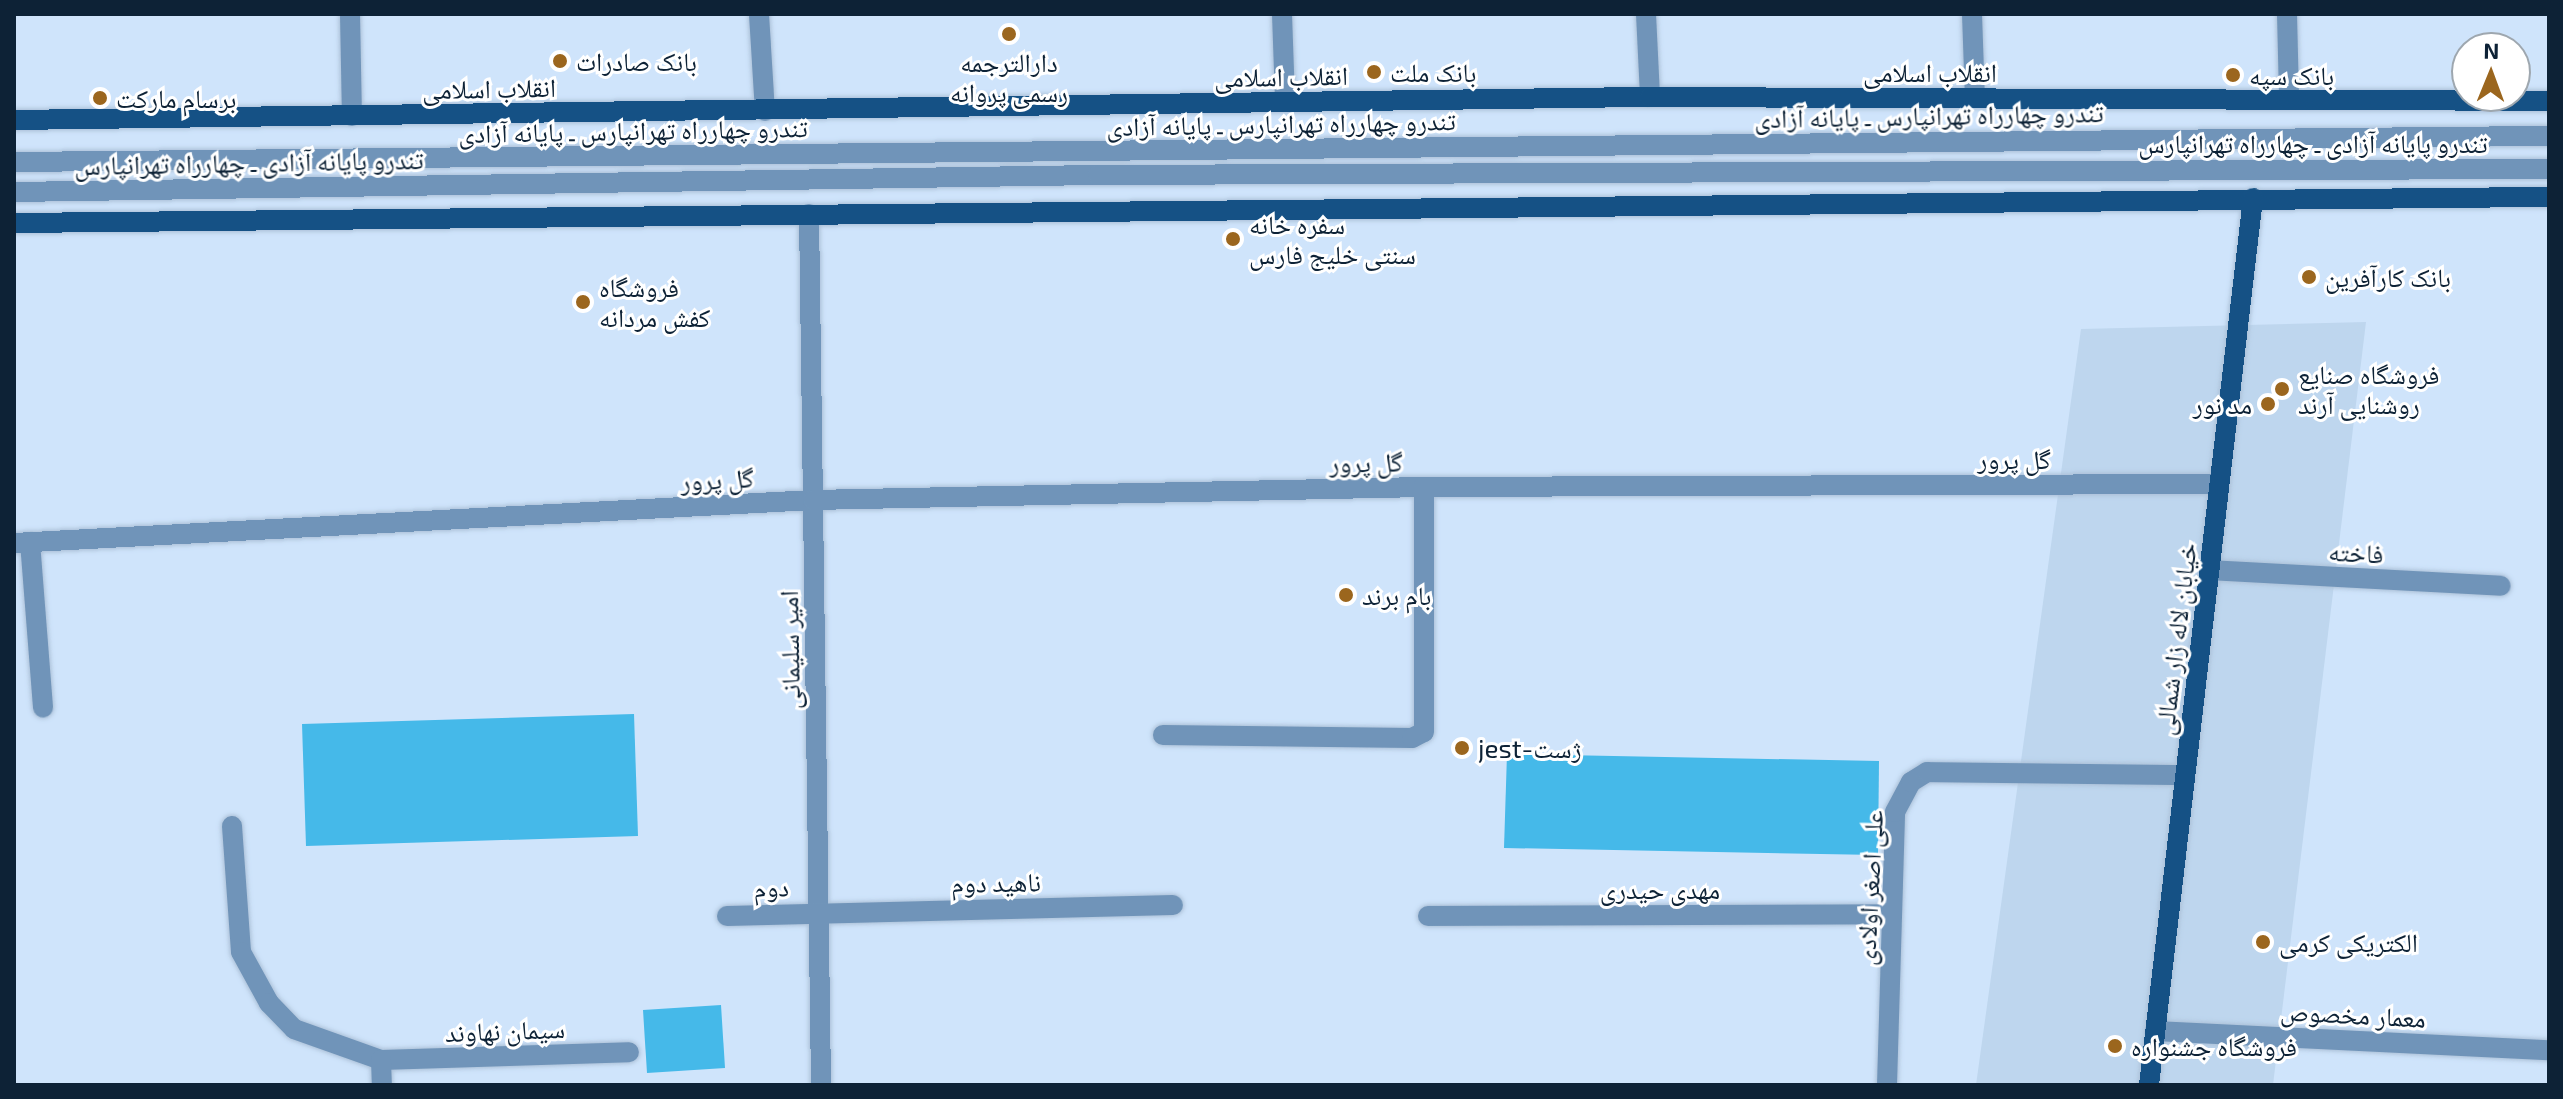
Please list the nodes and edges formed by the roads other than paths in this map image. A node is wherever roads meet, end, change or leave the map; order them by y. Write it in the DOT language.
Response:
graph roads {
  1 [pos="350,14"];
  2 [pos="759,14"];
  3 [pos="1282,14"];
  4 [pos="1646,14"];
  5 [pos="1972,14"];
  6 [pos="2287,14"];
  7 [pos="1650,97"];
  8 [pos="1975,98"];
  9 [pos="2289,98"];
  10 [pos="1285,101"];
  11 [pos="2549,101"];
  12 [pos="765,111"];
  13 [pos="352,116"];
  14 [pos="14,120"];
  15 [pos="2549,136"];
  16 [pos="14,162"];
  17 [pos="2549,169"];
  18 [pos="14,192"];
  19 [pos="2549,197"];
  20 [pos="2253,198"];
  21 [pos="809,214"];
  22 [pos="14,223"];
  23 [pos="2219,484"];
  24 [pos="1424,487"];
  25 [pos="813,500"];
  26 [pos="22,542"];
  27 [pos="2209,570"];
  28 [pos="2501,586"];
  29 [pos="43,707"];
  30 [pos="1163,735"];
  31 [pos="2185,775"];
  32 [pos="232,826"];
  33 [pos="1173,905"];
  34 [pos="819,910"];
  35 [pos="1892,914"];
  36 [pos="727,916"];
  37 [pos="1428,916"];
  38 [pos="2155,1031"];
  39 [pos="2549,1050"];
  40 [pos="629,1052"];
  41 [pos="381,1060"];
  42 [pos="382,1085"];
  43 [pos="821,1085"];
  44 [pos="1887,1085"];
  45 [pos="2149,1085"];
  1 -- 13 [label="street"];
  2 -- 12 [label="street"];
  3 -- 10 [label="street"];
  4 -- 7 [label="street"];
  5 -- 8 [label="street"];
  6 -- 9 [label="street"];
  7 -- 8 [label="main road, انقلاب اسلامی"];
  7 -- 10 [label="main road, انقلاب اسلامی"];
  8 -- 9 [label="main road, انقلاب اسلامی"];
  9 -- 11 [label="main road, انقلاب اسلامی"];
  10 -- 12 [label="main road, انقلاب اسلامی"];
  12 -- 13 [label="main road, انقلاب اسلامی"];
  13 -- 14 [label="main road, انقلاب اسلامی"];
  15 -- 16 [label="street, تندرو چهارراه تهرانپارس ـ پایانه آزادی"];
  17 -- 18 [label="street, تندرو پایانه آزادی ـ چهارراه تهرانپارس"];
  19 -- 20 [label="main road"];
  20 -- 21 [label="main road"];
  20 -- 23 [label="main road, خیابان لاله زار شمالی"];
  21 -- 22 [label="main road"];
  21 -- 25 [label="street, امیر سلیمانی"];
  23 -- 24 [label="street, گل پرور"];
  23 -- 27 [label="main road, خیابان لاله زار شمالی"];
  24 -- 25 [label="street, گل پرور"];
  24 -- 30 [label="street, گل پرور"];
  25 -- 26 [label="street, گل پرور"];
  25 -- 34 [label="street, امیر سلیمانی"];
  26 -- 29 [label="street"];
  27 -- 28 [label="street, فاخته"];
  27 -- 31 [label="main road, خیابان لاله زار شمالی"];
  31 -- 35 [label="street, علی اصغر اولادی"];
  31 -- 38 [label="main road, خیابان لاله زار شمالی"];
  32 -- 41 [label="street"];
  33 -- 34 [label="street, ناهید دوم"];
  34 -- 36 [label="street, دوم"];
  34 -- 43 [label="street, امیر سلیمانی"];
  35 -- 37 [label="street, مهدی حیدری"];
  35 -- 44 [label="street, علی اصغر اولادی"];
  38 -- 39 [label="street, معمار مخصوص"];
  38 -- 45 [label="main road, خیابان لاله زار شمالی"];
  40 -- 41 [label="street, سیمان نهاوند"];
  41 -- 42 [label="street"];
}
